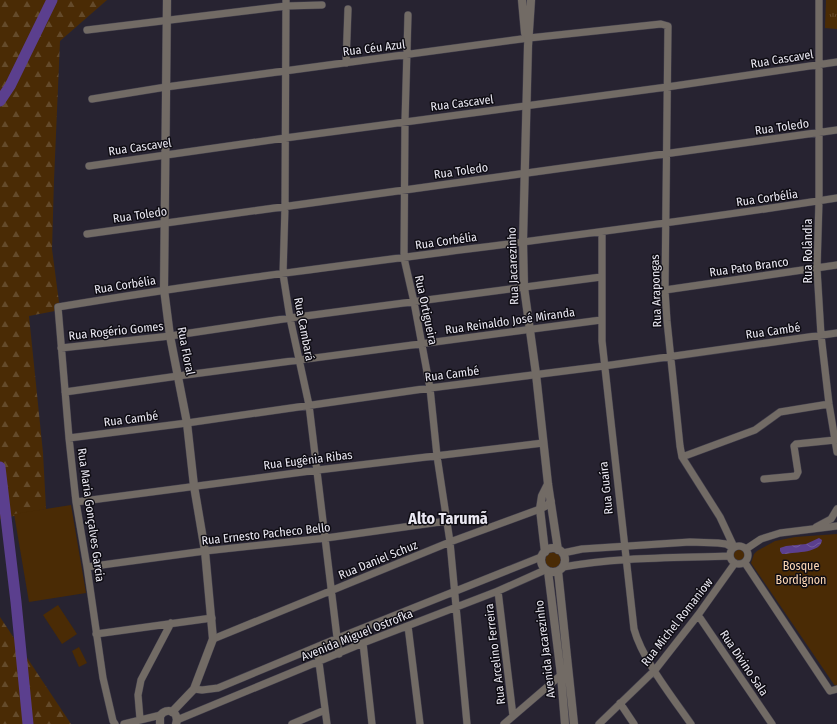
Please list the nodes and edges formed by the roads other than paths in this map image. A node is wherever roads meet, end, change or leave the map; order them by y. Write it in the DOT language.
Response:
graph roads {
  1 [pos="167,0"];
  2 [pos="522,0"];
  3 [pos="531,0"];
  4 [pos="819,0"];
  5 [pos="286,3"];
  6 [pos="322,5"];
  7 [pos="348,9"];
  8 [pos="408,15"];
  9 [pos="168,21"];
  10 [pos="661,24"];
  11 [pos="87,30"];
  12 [pos="527,41"];
  13 [pos="408,55"];
  14 [pos="346,62"];
  15 [pos="837,62"];
  16 [pos="818,64"];
  17 [pos="286,72"];
  18 [pos="166,87"];
  19 [pos="667,87"];
  20 [pos="92,99"];
  21 [pos="526,106"];
  22 [pos="405,121"];
  23 [pos="837,130"];
  24 [pos="819,133"];
  25 [pos="285,138"];
  26 [pos="667,154"];
  27 [pos="166,155"];
  28 [pos="89,166"];
  29 [pos="525,172"];
  30 [pos="405,190"];
  31 [pos="837,198"];
  32 [pos="819,201"];
  33 [pos="285,207"];
  34 [pos="164,223"];
  35 [pos="666,224"];
  36 [pos="602,232"];
  37 [pos="88,234"];
  38 [pos="523,241"];
  39 [pos="404,258"];
  40 [pos="837,265"];
  41 [pos="817,269"];
  42 [pos="283,274"];
  43 [pos="601,277"];
  44 [pos="524,287"];
  45 [pos="164,289"];
  46 [pos="665,290"];
  47 [pos="414,302"];
  48 [pos="58,307"];
  49 [pos="290,318"];
  50 [pos="601,320"];
  51 [pos="528,329"];
  52 [pos="837,333"];
  53 [pos="821,335"];
  54 [pos="170,336"];
  55 [pos="422,344"];
  56 [pos="61,348"];
  57 [pos="671,356"];
  58 [pos="299,361"];
  59 [pos="604,366"];
  60 [pos="536,374"];
  61 [pos="178,376"];
  62 [pos="430,388"];
  63 [pos="65,392"];
  64 [pos="829,404"];
  65 [pos="309,405"];
  66 [pos="187,424"];
  67 [pos="69,438"];
  68 [pos="835,440"];
  69 [pos="543,443"];
  70 [pos="837,452"];
  71 [pos="437,456"];
  72 [pos="682,457"];
  73 [pos="318,470"];
  74 [pos="764,479"];
  75 [pos="548,484"];
  76 [pos="194,486"];
  77 [pos="76,502"];
  78 [pos="551,502"];
  79 [pos="540,509"];
  80 [pos="837,510"];
  81 [pos="447,521"];
  82 [pos="837,526"];
  83 [pos="812,528"];
  84 [pos="326,538"];
  85 [pos="450,542"];
  86 [pos="624,546"];
  87 [pos="734,548"];
  88 [pos="746,549"];
  89 [pos="206,551"];
  90 [pos="560,552"];
  91 [pos="543,555"];
  92 [pos="730,556"];
  93 [pos="625,560"];
  94 [pos="735,563"];
  95 [pos="744,563"];
  96 [pos="88,567"];
  97 [pos="561,569"];
  98 [pos="547,570"];
  99 [pos="332,590"];
  100 [pos="498,591"];
  101 [pos="454,592"];
  102 [pos="456,607"];
  103 [pos="698,615"];
  104 [pos="212,618"];
  105 [pos="171,623"];
  106 [pos="408,626"];
  107 [pos="96,634"];
  108 [pos="338,638"];
  109 [pos="213,639"];
  110 [pos="364,643"];
  111 [pos="317,647"];
  112 [pos="339,654"];
  113 [pos="319,661"];
  114 [pos="655,670"];
  115 [pos="561,675"];
  116 [pos="194,689"];
  117 [pos="837,689"];
  118 [pos="620,703"];
  119 [pos="325,710"];
  120 [pos="161,714"];
  121 [pos="513,716"];
  122 [pos="142,719"];
  123 [pos="176,719"];
  124 [pos="115,724"];
  125 [pos="124,724"];
  126 [pos="159,724"];
  127 [pos="292,724"];
  128 [pos="327,724"];
  129 [pos="372,724"];
  130 [pos="420,724"];
  131 [pos="467,724"];
  132 [pos="504,724"];
  133 [pos="565,724"];
  134 [pos="574,724"];
  135 [pos="599,724"];
  136 [pos="634,724"];
  137 [pos="691,724"];
  138 [pos="772,724"];
  1 -- 9 [label="street, Rua Floral"];
  2 -- 12 [label="street, Rua Jacarezinho"];
  3 -- 12 [label="street, Rua Jacarezinho"];
  4 -- 16 [label="street, Rua Rolândia"];
  5 -- 6 [label="street"];
  5 -- 9 [label="street"];
  5 -- 17 [label="street, Rua Cambará"];
  7 -- 14 [label="street"];
  8 -- 13 [label="street, Rua Ortigueira"];
  9 -- 11 [label="street"];
  9 -- 18 [label="street, Rua Floral"];
  10 -- 12 [label="street, Rua Céu Azul"];
  10 -- 19 [label="street, Rua Arapongas"];
  12 -- 13 [label="street, Rua Céu Azul"];
  12 -- 21 [label="street, Rua Jacarezinho"];
  13 -- 14 [label="street, Rua Céu Azul"];
  13 -- 22 [label="street, Rua Ortigueira"];
  14 -- 17 [label="street, Rua Céu Azul"];
  15 -- 16 [label="street, Rua Cascavel"];
  16 -- 19 [label="street, Rua Cascavel"];
  16 -- 24 [label="street, Rua Rolândia"];
  17 -- 18 [label="street, Rua Céu Azul"];
  17 -- 25 [label="street, Rua Cambará"];
  18 -- 20 [label="street, Rua Céu Azul"];
  18 -- 27 [label="street, Rua Floral"];
  19 -- 21 [label="street, Rua Cascavel"];
  19 -- 26 [label="street, Rua Arapongas"];
  21 -- 22 [label="street, Rua Cascavel"];
  21 -- 29 [label="street, Rua Jacarezinho"];
  22 -- 25 [label="street, Rua Cascavel"];
  22 -- 30 [label="street, Rua Ortigueira"];
  23 -- 24 [label="street, Rua Toledo"];
  24 -- 26 [label="street, Rua Toledo"];
  24 -- 32 [label="street, Rua Rolândia"];
  25 -- 27 [label="street, Rua Cascavel"];
  25 -- 33 [label="street, Rua Cambará"];
  26 -- 29 [label="street, Rua Toledo"];
  26 -- 35 [label="street, Rua Arapongas"];
  27 -- 28 [label="street, Rua Cascavel"];
  27 -- 34 [label="street, Rua Floral"];
  29 -- 30 [label="street, Rua Toledo"];
  29 -- 38 [label="street, Rua Jacarezinho"];
  30 -- 33 [label="street, Rua Toledo"];
  30 -- 39 [label="street, Rua Ortigueira"];
  31 -- 32 [label="street, Rua Corbélia"];
  32 -- 35 [label="street, Rua Corbélia"];
  32 -- 41 [label="street, Rua Rolândia"];
  33 -- 34 [label="street, Rua Toledo"];
  33 -- 42 [label="street, Rua Cambará"];
  34 -- 37 [label="street, Rua Toledo"];
  34 -- 45 [label="street, Rua Floral"];
  35 -- 36 [label="street, Rua Corbélia"];
  35 -- 46 [label="street, Rua Arapongas"];
  36 -- 38 [label="street, Rua Corbélia"];
  36 -- 43 [label="street, Rua Guaíra"];
  38 -- 39 [label="street, Rua Corbélia"];
  38 -- 44 [label="street, Rua Jacarezinho"];
  39 -- 42 [label="street, Rua Corbélia"];
  39 -- 47 [label="street, Rua Ortigueira"];
  40 -- 41 [label="street, Rua Pato Branco"];
  41 -- 46 [label="street, Rua Pato Branco"];
  41 -- 53 [label="street, Rua Rolândia"];
  42 -- 45 [label="street, Rua Corbélia"];
  42 -- 49 [label="street, Rua Cambará"];
  43 -- 44 [label="street, Rua Rogério Gomes"];
  43 -- 50 [label="street, Rua Guaíra"];
  44 -- 47 [label="street, Rua Rogério Gomes"];
  44 -- 51 [label="street, Rua Jacarezinho"];
  45 -- 48 [label="street, Rua Corbélia"];
  45 -- 54 [label="street, Rua Floral"];
  46 -- 57 [label="street, Rua Arapongas"];
  47 -- 49 [label="street, Rua Rogério Gomes"];
  47 -- 55 [label="street, Rua Ortigueira"];
  48 -- 56 [label="street, Rua Maria Gonçalves Garcia"];
  49 -- 54 [label="street, Rua Rogério Gomes"];
  49 -- 58 [label="street, Rua Cambará"];
  50 -- 51 [label="street, Rua Reinaldo José Miranda"];
  50 -- 59 [label="street, Rua Guaíra"];
  51 -- 55 [label="street, Rua Reinaldo José Miranda"];
  51 -- 60 [label="street, Rua Jacarezinho"];
  52 -- 53 [label="street, Rua Cambé"];
  53 -- 57 [label="street, Rua Cambé"];
  53 -- 64 [label="street, Rua Rolândia"];
  54 -- 56 [label="street, Rua Rogério Gomes"];
  54 -- 61 [label="street, Rua Floral"];
  55 -- 58 [label="street, Rua Reinaldo José Miranda"];
  55 -- 62 [label="street, Rua Ortigueira"];
  56 -- 63 [label="street, Rua Maria Gonçalves Garcia"];
  57 -- 59 [label="street, Rua Cambé"];
  57 -- 72 [label="street, Rua Arapongas"];
  58 -- 61 [label="street, Rua Reinaldo José Miranda"];
  58 -- 65 [label="street, Rua Cambará"];
  59 -- 60 [label="street, Rua Cambé"];
  59 -- 86 [label="street, Rua Guaíra"];
  60 -- 62 [label="street, Rua Cambé"];
  60 -- 69 [label="street, Rua Jacarezinho"];
  61 -- 63 [label="street, Rua Reinaldo José Miranda"];
  61 -- 66 [label="street, Rua Floral"];
  62 -- 65 [label="street, Rua Cambé"];
  62 -- 71 [label="street, Rua Ortigueira"];
  63 -- 67 [label="street, Rua Maria Gonçalves Garcia"];
  64 -- 68 [label="street, Rua Rolândia"];
  64 -- 72 [label="street"];
  65 -- 66 [label="street, Rua Cambé"];
  65 -- 73 [label="street, Rua Cambará"];
  66 -- 67 [label="street, Rua Cambé"];
  66 -- 76 [label="street, Rua Floral"];
  67 -- 77 [label="street, Rua Maria Gonçalves Garcia"];
  68 -- 70 [label="street, Rua Rolândia"];
  68 -- 74 [label="street"];
  69 -- 71 [label="street, Rua Eugênia Ribas"];
  69 -- 75 [label="street, Rua Jacarezinho"];
  71 -- 73 [label="street, Rua Eugênia Ribas"];
  71 -- 81 [label="street, Rua Ortigueira"];
  72 -- 87 [label="street, Rua Arapongas"];
  73 -- 76 [label="street, Rua Eugênia Ribas"];
  73 -- 84 [label="street, Rua Cambará"];
  75 -- 78 [label="street, Rua Jacarezinho"];
  75 -- 79 [label="street, Rua Jacarezinho"];
  76 -- 77 [label="street, Rua Eugênia Ribas"];
  76 -- 89 [label="street, Rua Floral"];
  77 -- 96 [label="street, Rua Maria Gonçalves Garcia"];
  78 -- 79 [label="street, Rua Daniel Schuz"];
  78 -- 90 [label="street, Rua Jacarezinho"];
  79 -- 85 [label="street, Rua Daniel Schuz"];
  79 -- 91 [label="street, Rua Jacarezinho"];
  80 -- 83 [label="street"];
  81 -- 84 [label="street, Rua Ernesto Pacheco Bello"];
  81 -- 85 [label="street, Rua Ortigueira"];
  82 -- 83 [label="street"];
  83 -- 88 [label="street"];
  84 -- 89 [label="street, Rua Ernesto Pacheco Bello"];
  84 -- 99 [label="street, Rua Cambará"];
  85 -- 99 [label="street, Rua Daniel Schuz"];
  85 -- 101 [label="street, Rua Ortigueira"];
  86 -- 87 [label="street"];
  86 -- 90 [label="street"];
  86 -- 93 [label="street, Rua Guaíra"];
  87 -- 88 [label="street"];
  87 -- 92 [label="street"];
  88 -- 95 [label="street"];
  89 -- 96 [label="street, Rua Ernesto Pacheco Bello"];
  89 -- 104 [label="street, Rua Floral"];
  90 -- 91 [label="street"];
  90 -- 97 [label="street"];
  91 -- 98 [label="street"];
  91 -- 101 [label="street, Avenida Miguel Ostrofka"];
  92 -- 93 [label="street"];
  92 -- 94 [label="street"];
  93 -- 97 [label="street"];
  93 -- 114 [label="street, Rua Guaíra"];
  94 -- 95 [label="street"];
  94 -- 103 [label="street, Rua Michel Romaniow"];
  95 -- 117 [label="street"];
  96 -- 107 [label="street, Rua Maria Gonçalves Garcia"];
  97 -- 98 [label="street"];
  97 -- 134 [label="street, Avenida Jacarezinho"];
  98 -- 100 [label="street, Avenida Miguel Ostrofka"];
  98 -- 115 [label="street, Avenida Jacarezinho"];
  99 -- 108 [label="street, Rua Cambará"];
  99 -- 109 [label="street, Rua Daniel Schuz"];
  100 -- 102 [label="street, Avenida Miguel Ostrofka"];
  100 -- 121 [label="street, Rua Arcelino Ferreira"];
  101 -- 102 [label="street, Rua Ortigueira"];
  101 -- 108 [label="street, Avenida Miguel Ostrofka"];
  102 -- 106 [label="street, Avenida Miguel Ostrofka"];
  102 -- 131 [label="street, Rua Ortigueira"];
  103 -- 114 [label="street, Rua Michel Romaniow"];
  103 -- 138 [label="street, Rua Divino Sala"];
  104 -- 105 [label="street"];
  104 -- 109 [label="street, Rua Floral"];
  105 -- 107 [label="street"];
  105 -- 122 [label="street"];
  106 -- 110 [label="street, Avenida Miguel Ostrofka"];
  106 -- 130 [label="street"];
  107 -- 124 [label="street, Rua Maria Gonçalves Garcia"];
  108 -- 111 [label="street, Avenida Miguel Ostrofka"];
  108 -- 112 [label="street, Rua Cambará"];
  109 -- 116 [label="street, Rua Floral"];
  110 -- 112 [label="street, Avenida Miguel Ostrofka"];
  110 -- 129 [label="street"];
  111 -- 113 [label="street"];
  111 -- 116 [label="street, Avenida Miguel Ostrofka"];
  112 -- 113 [label="street, Avenida Miguel Ostrofka"];
  113 -- 119 [label="street"];
  113 -- 123 [label="street, Avenida Miguel Ostrofka"];
  114 -- 118 [label="street, Rua Michel Romaniow"];
  114 -- 137 [label="street, Rua Guaíra"];
  115 -- 121 [label="street"];
  115 -- 133 [label="street, Avenida Jacarezinho"];
  116 -- 123 [label="street, Rua Floral"];
  118 -- 135 [label="street, Rua Michel Romaniow"];
  118 -- 136 [label="street"];
  119 -- 127 [label="street"];
  119 -- 128 [label="street"];
  120 -- 122 [label="street"];
  120 -- 123 [label="street"];
  120 -- 126 [label="street"];
  121 -- 132 [label="street"];
  122 -- 125 [label="street"];
  122 -- 126 [label="street"];
}
